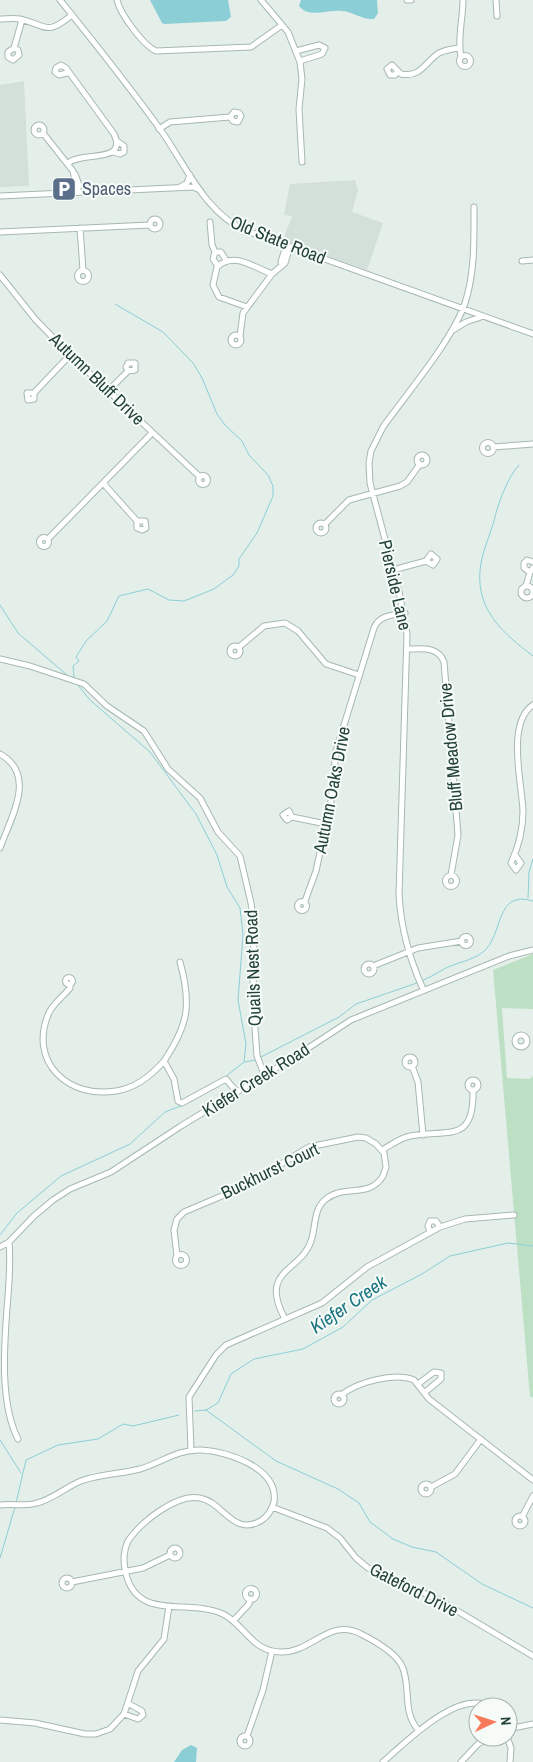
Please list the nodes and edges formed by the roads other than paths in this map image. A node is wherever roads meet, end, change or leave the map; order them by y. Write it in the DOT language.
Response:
graph roads {
  1 [pos="60,0"];
  2 [pos="117,0"];
  3 [pos="261,0"];
  4 [pos="407,0"];
  5 [pos="411,0"];
  6 [pos="463,0"];
  7 [pos="496,0"];
  8 [pos="72,15"];
  9 [pos="497,16"];
  10 [pos="0,20"];
  11 [pos="22,20"];
  12 [pos="282,25"];
  13 [pos="14,48"];
  14 [pos="459,48"];
  15 [pos="296,51"];
  16 [pos="461,57"];
  17 [pos="300,61"];
  18 [pos="397,72"];
  19 [pos="67,73"];
  20 [pos="230,117"];
  21 [pos="159,129"];
  22 [pos="43,133"];
  23 [pos="117,141"];
  24 [pos="113,152"];
  25 [pos="302,162"];
  26 [pos="68,163"];
  27 [pos="190,175"];
  28 [pos="177,188"];
  29 [pos="77,192"];
  30 [pos="202,192"];
  31 [pos="0,196"];
  32 [pos="474,207"];
  33 [pos="210,222"];
  34 [pos="150,225"];
  35 [pos="80,228"];
  36 [pos="0,232"];
  37 [pos="289,249"];
  38 [pos="215,252"];
  39 [pos="226,260"];
  40 [pos="533,260"];
  41 [pos="522,261"];
  42 [pos="218,266"];
  43 [pos="83,270"];
  44 [pos="272,274"];
  45 [pos="0,275"];
  46 [pos="247,307"];
  47 [pos="463,309"];
  48 [pos="482,317"];
  49 [pos="451,332"];
  50 [pos="533,334"];
  51 [pos="240,336"];
  52 [pos="70,355"];
  53 [pos="128,371"];
  54 [pos="108,391"];
  55 [pos="34,393"];
  56 [pos="152,433"];
  57 [pos="533,444"];
  58 [pos="492,447"];
  59 [pos="420,464"];
  60 [pos="200,477"];
  61 [pos="103,483"];
  62 [pos="372,494"];
  63 [pos="137,521"];
  64 [pos="325,524"];
  65 [pos="48,539"];
  66 [pos="426,561"];
  67 [pos="533,562"];
  68 [pos="394,570"];
  69 [pos="531,570"];
  70 [pos="526,586"];
  71 [pos="405,613"];
  72 [pos="239,647"];
  73 [pos="407,649"];
  74 [pos="0,659"];
  75 [pos="359,675"];
  76 [pos="533,705"];
  77 [pos="0,754"];
  78 [pos="292,817"];
  79 [pos="326,824"];
  80 [pos="0,848"];
  81 [pos="515,856"];
  82 [pos="451,875"];
  83 [pos="305,901"];
  84 [pos="462,941"];
  85 [pos="533,950"];
  86 [pos="408,952"];
  87 [pos="180,962"];
  88 [pos="373,966"];
  89 [pos="70,984"];
  90 [pos="423,989"];
  91 [pos="164,1062"];
  92 [pos="412,1066"];
  93 [pos="264,1074"];
  94 [pos="473,1090"];
  95 [pos="236,1091"];
  96 [pos="423,1134"];
  97 [pos="382,1150"];
  98 [pos="514,1215"];
  99 [pos="440,1226"];
  100 [pos="430,1232"];
  101 [pos="9,1242"];
  102 [pos="0,1247"];
  103 [pos="177,1256"];
  104 [pos="285,1319"];
  105 [pos="418,1384"];
  106 [pos="424,1393"];
  107 [pos="341,1395"];
  108 [pos="18,1439"];
  109 [pos="481,1439"];
  110 [pos="191,1451"];
  111 [pos="533,1480"];
  112 [pos="431,1487"];
  113 [pos="533,1496"];
  114 [pos="0,1505"];
  115 [pos="272,1508"];
  116 [pos="522,1517"];
  117 [pos="170,1554"];
  118 [pos="126,1571"];
  119 [pos="72,1582"];
  120 [pos="250,1599"];
  121 [pos="169,1606"];
  122 [pos="234,1620"];
  123 [pos="272,1652"];
  124 [pos="533,1656"];
  125 [pos="129,1704"];
  126 [pos="468,1704"];
  127 [pos="124,1714"];
  128 [pos="0,1720"];
  129 [pos="533,1724"];
  130 [pos="518,1727"];
  131 [pos="419,1731"];
  132 [pos="247,1736"];
  133 [pos="475,1747"];
  134 [pos="511,1747"];
  135 [pos="383,1762"];
  136 [pos="461,1762"];
  137 [pos="510,1762"];
  1 -- 8 [label="street, Old State Road"];
  2 -- 12 [label="street"];
  3 -- 12 [label="street"];
  4 -- 5 [label="street"];
  6 -- 14 [label="street"];
  7 -- 9 [label="street"];
  8 -- 11 [label="street"];
  8 -- 21 [label="street, Old State Road"];
  10 -- 11 [label="street"];
  11 -- 13 [label="street"];
  12 -- 15 [label="street"];
  14 -- 16 [label="street"];
  14 -- 18 [label="street"];
  15 -- 17 [label="street"];
  15 -- 17 [label="street"];
  17 -- 25 [label="street"];
  19 -- 23 [label="street"];
  20 -- 21 [label="street"];
  21 -- 27 [label="street, Old State Road"];
  22 -- 26 [label="street"];
  23 -- 24 [label="street"];
  23 -- 24 [label="street"];
  24 -- 26 [label="street"];
  26 -- 29 [label="street"];
  27 -- 28 [label="street"];
  27 -- 30 [label="street, Old State Road"];
  28 -- 29 [label="street"];
  28 -- 30 [label="street"];
  29 -- 31 [label="street"];
  30 -- 37 [label="street, Old State Road"];
  32 -- 47 [label="street, Pierside Lane"];
  33 -- 38 [label="street"];
  34 -- 35 [label="street"];
  35 -- 36 [label="street"];
  35 -- 43 [label="street"];
  37 -- 44 [label="street"];
  37 -- 47 [label="street, Old State Road"];
  38 -- 39 [label="street"];
  38 -- 42 [label="street"];
  39 -- 42 [label="street"];
  39 -- 44 [label="street"];
  40 -- 41 [label="street"];
  42 -- 46 [label="street"];
  44 -- 46 [label="street"];
  45 -- 52 [label="street, Autumn Bluff Drive"];
  46 -- 51 [label="street"];
  47 -- 48 [label="street, Old State Road"];
  47 -- 49 [label="street, Pierside Lane"];
  48 -- 49 [label="street"];
  48 -- 50 [label="street, Old State Road"];
  49 -- 62 [label="street, Pierside Lane"];
  52 -- 54 [label="street, Autumn Bluff Drive"];
  52 -- 55 [label="street"];
  53 -- 54 [label="street"];
  54 -- 56 [label="street, Autumn Bluff Drive"];
  56 -- 60 [label="street, Autumn Bluff Drive"];
  56 -- 61 [label="street"];
  57 -- 58 [label="street"];
  59 -- 62 [label="street"];
  61 -- 63 [label="street"];
  61 -- 65 [label="street"];
  62 -- 64 [label="street"];
  62 -- 68 [label="street, Pierside Lane"];
  66 -- 68 [label="street"];
  67 -- 69 [label="street"];
  68 -- 71 [label="street, Pierside Lane"];
  69 -- 70 [label="street"];
  71 -- 73 [label="street, Pierside Lane"];
  71 -- 75 [label="street, Autumn Oaks Drive"];
  72 -- 75 [label="street"];
  73 -- 82 [label="street, Bluff Meadow Drive"];
  73 -- 86 [label="street, Pierside Lane"];
  74 -- 93 [label="street, Quails Nest Road"];
  75 -- 79 [label="street, Autumn Oaks Drive"];
  76 -- 81 [label="street"];
  77 -- 80 [label="street"];
  78 -- 79 [label="street"];
  79 -- 83 [label="street, Autumn Oaks Drive"];
  84 -- 86 [label="street"];
  85 -- 90 [label="street, Kiefer Creek Road"];
  86 -- 88 [label="street"];
  86 -- 90 [label="street, Pierside Lane"];
  87 -- 91 [label="street"];
  89 -- 91 [label="street"];
  90 -- 93 [label="street, Kiefer Creek Road"];
  91 -- 95 [label="street"];
  92 -- 96 [label="street"];
  93 -- 95 [label="street, Kiefer Creek Road"];
  94 -- 96 [label="street"];
  95 -- 101 [label="street, Kiefer Creek Road"];
  96 -- 97 [label="street"];
  97 -- 103 [label="street, Buckhurst Court"];
  97 -- 104 [label="street"];
  98 -- 99 [label="street"];
  99 -- 100 [label="street"];
  99 -- 100 [label="street"];
  100 -- 104 [label="street"];
  101 -- 102 [label="street, Kiefer Creek Road"];
  101 -- 108 [label="street"];
  104 -- 110 [label="street"];
  105 -- 106 [label="street"];
  105 -- 106 [label="street"];
  105 -- 107 [label="street"];
  106 -- 109 [label="street"];
  109 -- 111 [label="street"];
  109 -- 112 [label="street"];
  110 -- 114 [label="street"];
  110 -- 115 [label="street"];
  113 -- 116 [label="street"];
  115 -- 118 [label="street"];
  115 -- 124 [label="street, Gateford Drive"];
  117 -- 118 [label="street"];
  118 -- 119 [label="street"];
  118 -- 121 [label="street"];
  120 -- 122 [label="street"];
  121 -- 122 [label="street"];
  121 -- 125 [label="street"];
  122 -- 123 [label="street"];
  123 -- 131 [label="street"];
  123 -- 132 [label="street"];
  125 -- 127 [label="street"];
  125 -- 127 [label="street"];
  126 -- 131 [label="street"];
  127 -- 128 [label="street"];
  129 -- 130 [label="street"];
  131 -- 135 [label="street"];
  133 -- 136 [label="street"];
  134 -- 137 [label="street"];
}
